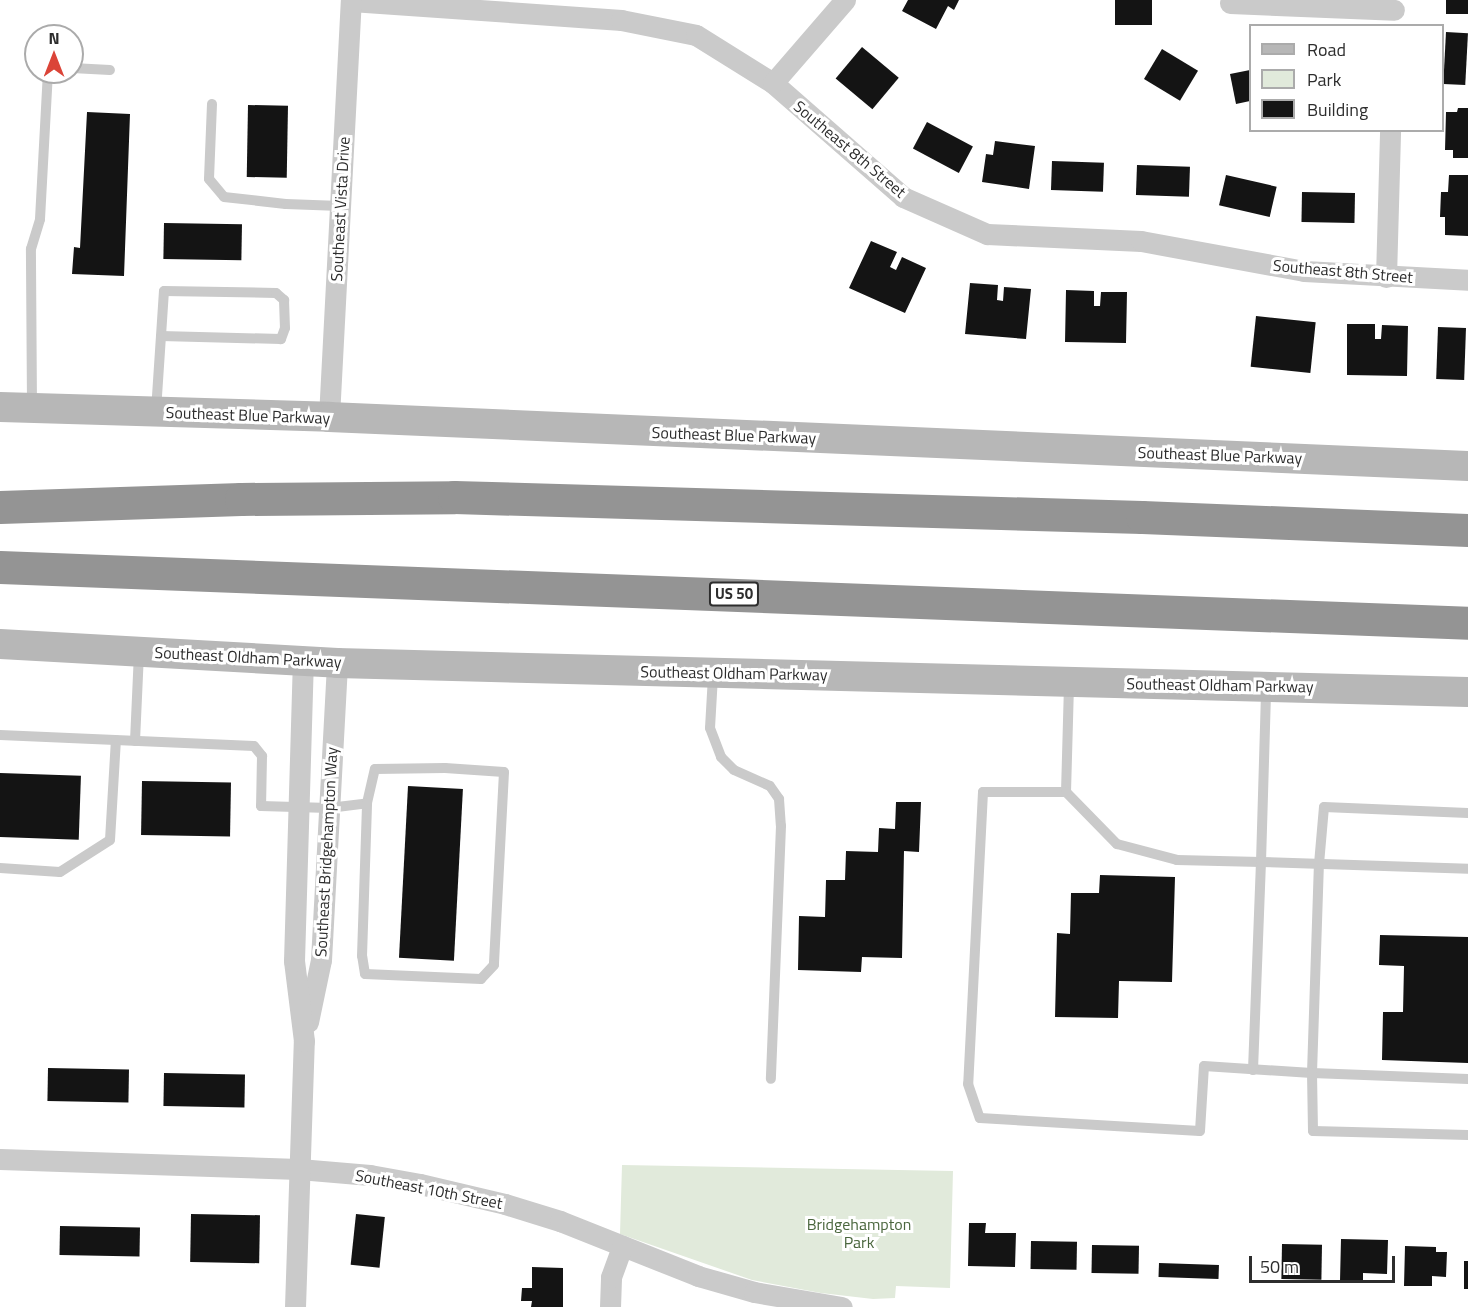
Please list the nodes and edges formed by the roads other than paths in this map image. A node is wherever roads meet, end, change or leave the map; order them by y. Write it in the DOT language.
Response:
graph roads {
  1 [pos="351,0"];
  2 [pos="845,0"];
  3 [pos="1230,3"];
  4 [pos="1394,12"];
  5 [pos="84,69"];
  6 [pos="110,70"];
  7 [pos="773,83"];
  8 [pos="47,84"];
  9 [pos="212,104"];
  10 [pos="1390,132"];
  11 [pos="340,206"];
  12 [pos="1386,277"];
  13 [pos="1468,280"];
  14 [pos="161,336"];
  15 [pos="0,407"];
  16 [pos="32,408"];
  17 [pos="156,412"];
  18 [pos="329,417"];
  19 [pos="1468,466"];
  20 [pos="0,507"];
  21 [pos="1468,530"];
  22 [pos="0,567"];
  23 [pos="1468,623"];
  24 [pos="0,644"];
  25 [pos="139,652"];
  26 [pos="303,661"];
  27 [pos="337,663"];
  28 [pos="713,672"];
  29 [pos="1069,681"];
  30 [pos="1266,686"];
  31 [pos="1468,692"];
  32 [pos="0,735"];
  33 [pos="116,740"];
  34 [pos="135,741"];
  35 [pos="1066,792"];
  36 [pos="367,802"];
  37 [pos="299,807"];
  38 [pos="329,808"];
  39 [pos="1468,813"];
  40 [pos="1261,862"];
  41 [pos="1319,864"];
  42 [pos="0,868"];
  43 [pos="1468,869"];
  44 [pos="304,1041"];
  45 [pos="1253,1070"];
  46 [pos="1312,1072"];
  47 [pos="771,1079"];
  48 [pos="1468,1079"];
  49 [pos="1468,1135"];
  50 [pos="0,1160"];
  51 [pos="299,1169"];
  52 [pos="622,1246"];
  53 [pos="295,1307"];
  54 [pos="609,1307"];
  55 [pos="842,1307"];
  1 -- 7 [label="street, Southeast 8th Street"];
  1 -- 11 [label="street, Southeast Vista Drive"];
  2 -- 7 [label="street"];
  3 -- 4 [label="street"];
  5 -- 6 [label="lane"];
  7 -- 12 [label="street, Southeast 8th Street"];
  8 -- 16 [label="lane"];
  9 -- 11 [label="lane"];
  10 -- 12 [label="street"];
  11 -- 18 [label="street, Southeast Vista Drive"];
  12 -- 13 [label="street, Southeast 8th Street"];
  14 -- 14 [label="lane"];
  14 -- 17 [label="lane"];
  15 -- 16 [label="street, Southeast Blue Parkway"];
  16 -- 17 [label="street, Southeast Blue Parkway"];
  17 -- 18 [label="street, Southeast Blue Parkway"];
  18 -- 19 [label="street, Southeast Blue Parkway"];
  20 -- 21 [label="highway"];
  22 -- 23 [label="highway, US 50"];
  24 -- 25 [label="street, Southeast Oldham Parkway"];
  25 -- 26 [label="street, Southeast Oldham Parkway"];
  25 -- 34 [label="lane"];
  26 -- 27 [label="street, Southeast Oldham Parkway"];
  26 -- 37 [label="street, Southeast Bridgehampton Way"];
  27 -- 28 [label="street, Southeast Oldham Parkway"];
  27 -- 38 [label="street, Southeast Bridgehampton Way"];
  28 -- 29 [label="street, Southeast Oldham Parkway"];
  28 -- 47 [label="lane"];
  29 -- 30 [label="street, Southeast Oldham Parkway"];
  29 -- 35 [label="lane"];
  30 -- 31 [label="street, Southeast Oldham Parkway"];
  30 -- 40 [label="lane"];
  32 -- 33 [label="lane"];
  33 -- 34 [label="lane"];
  33 -- 42 [label="lane"];
  34 -- 37 [label="lane"];
  35 -- 40 [label="lane"];
  35 -- 45 [label="lane"];
  36 -- 36 [label="lane"];
  36 -- 38 [label="lane"];
  37 -- 38 [label="lane"];
  37 -- 44 [label="street, Southeast Bridgehampton Way"];
  38 -- 44 [label="street, Southeast Bridgehampton Way"];
  39 -- 41 [label="lane"];
  40 -- 41 [label="lane"];
  40 -- 45 [label="lane"];
  41 -- 43 [label="lane"];
  41 -- 46 [label="lane"];
  44 -- 51 [label="street, Southeast Bridgehampton Way"];
  45 -- 46 [label="lane"];
  46 -- 48 [label="lane"];
  46 -- 49 [label="lane"];
  50 -- 51 [label="street, Southeast 10th Street"];
  51 -- 52 [label="street, Southeast 10th Street"];
  51 -- 53 [label="street, Southeast Bridgehampton Way"];
  52 -- 54 [label="street"];
  52 -- 55 [label="street, Southeast 10th Street"];
}
